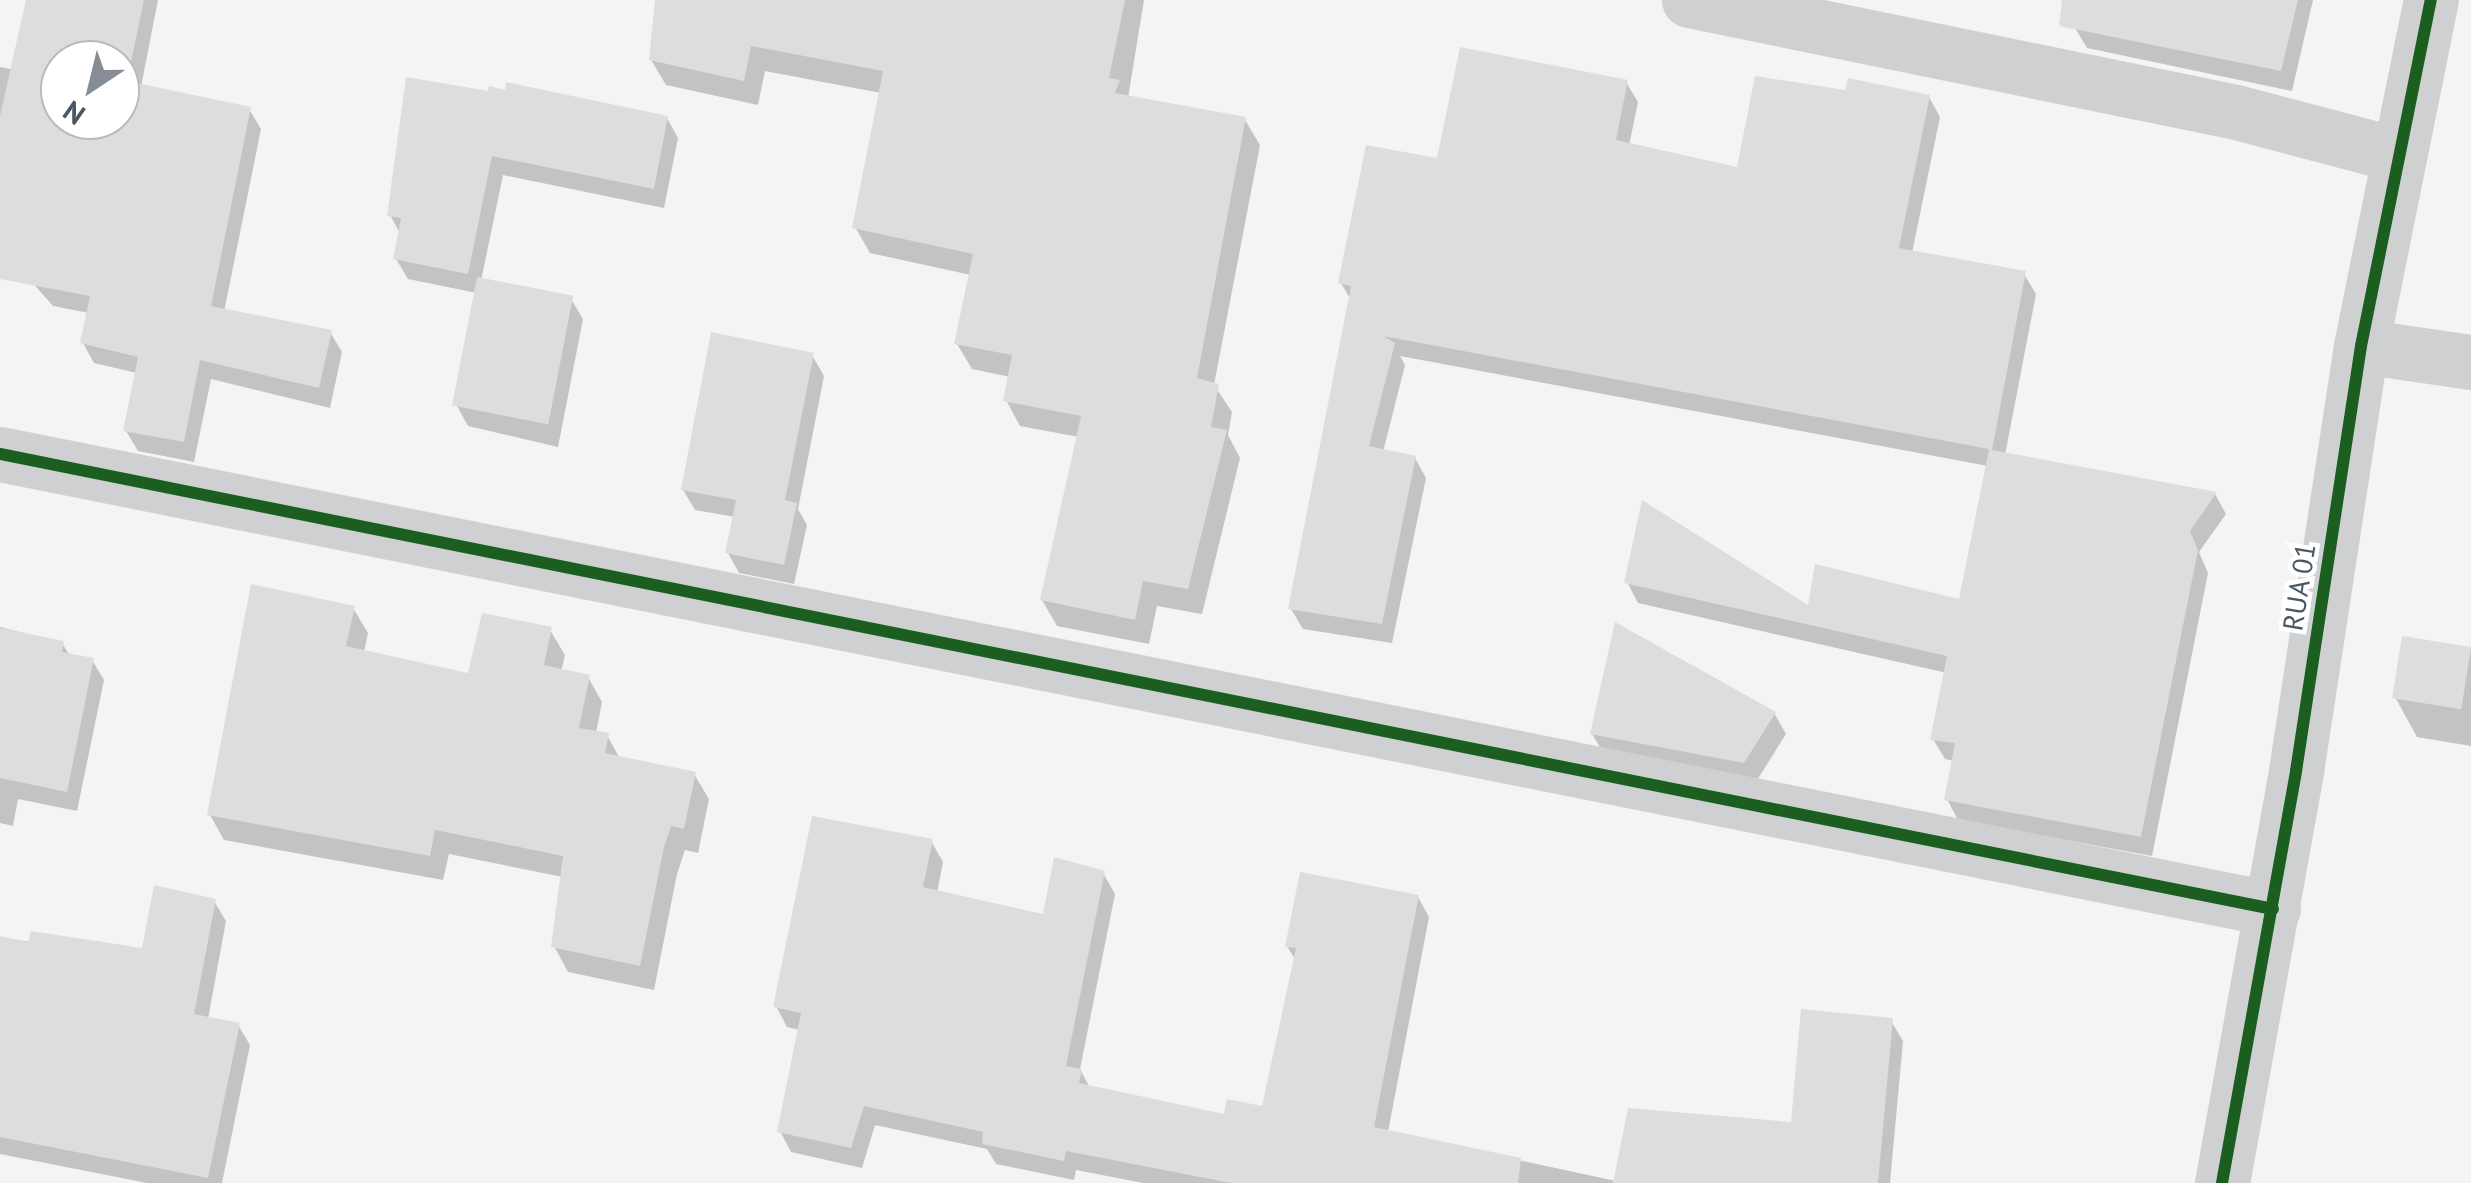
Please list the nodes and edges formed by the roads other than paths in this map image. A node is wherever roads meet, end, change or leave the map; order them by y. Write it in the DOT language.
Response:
graph roads {
  1 [pos="1689,0"];
  2 [pos="2431,0"];
  3 [pos="2400,155"];
  4 [pos="2361,346"];
  5 [pos="2471,362"];
  6 [pos="0,454"];
  7 [pos="2273,909"];
  8 [pos="2222,1183"];
  1 -- 3 [label="street"];
  2 -- 3 [label="street, RUA 01"];
  3 -- 4 [label="street, RUA 01"];
  4 -- 5 [label="street"];
  4 -- 7 [label="street, RUA 01"];
  6 -- 7 [label="street"];
  7 -- 8 [label="street, RUA 01"];
}
